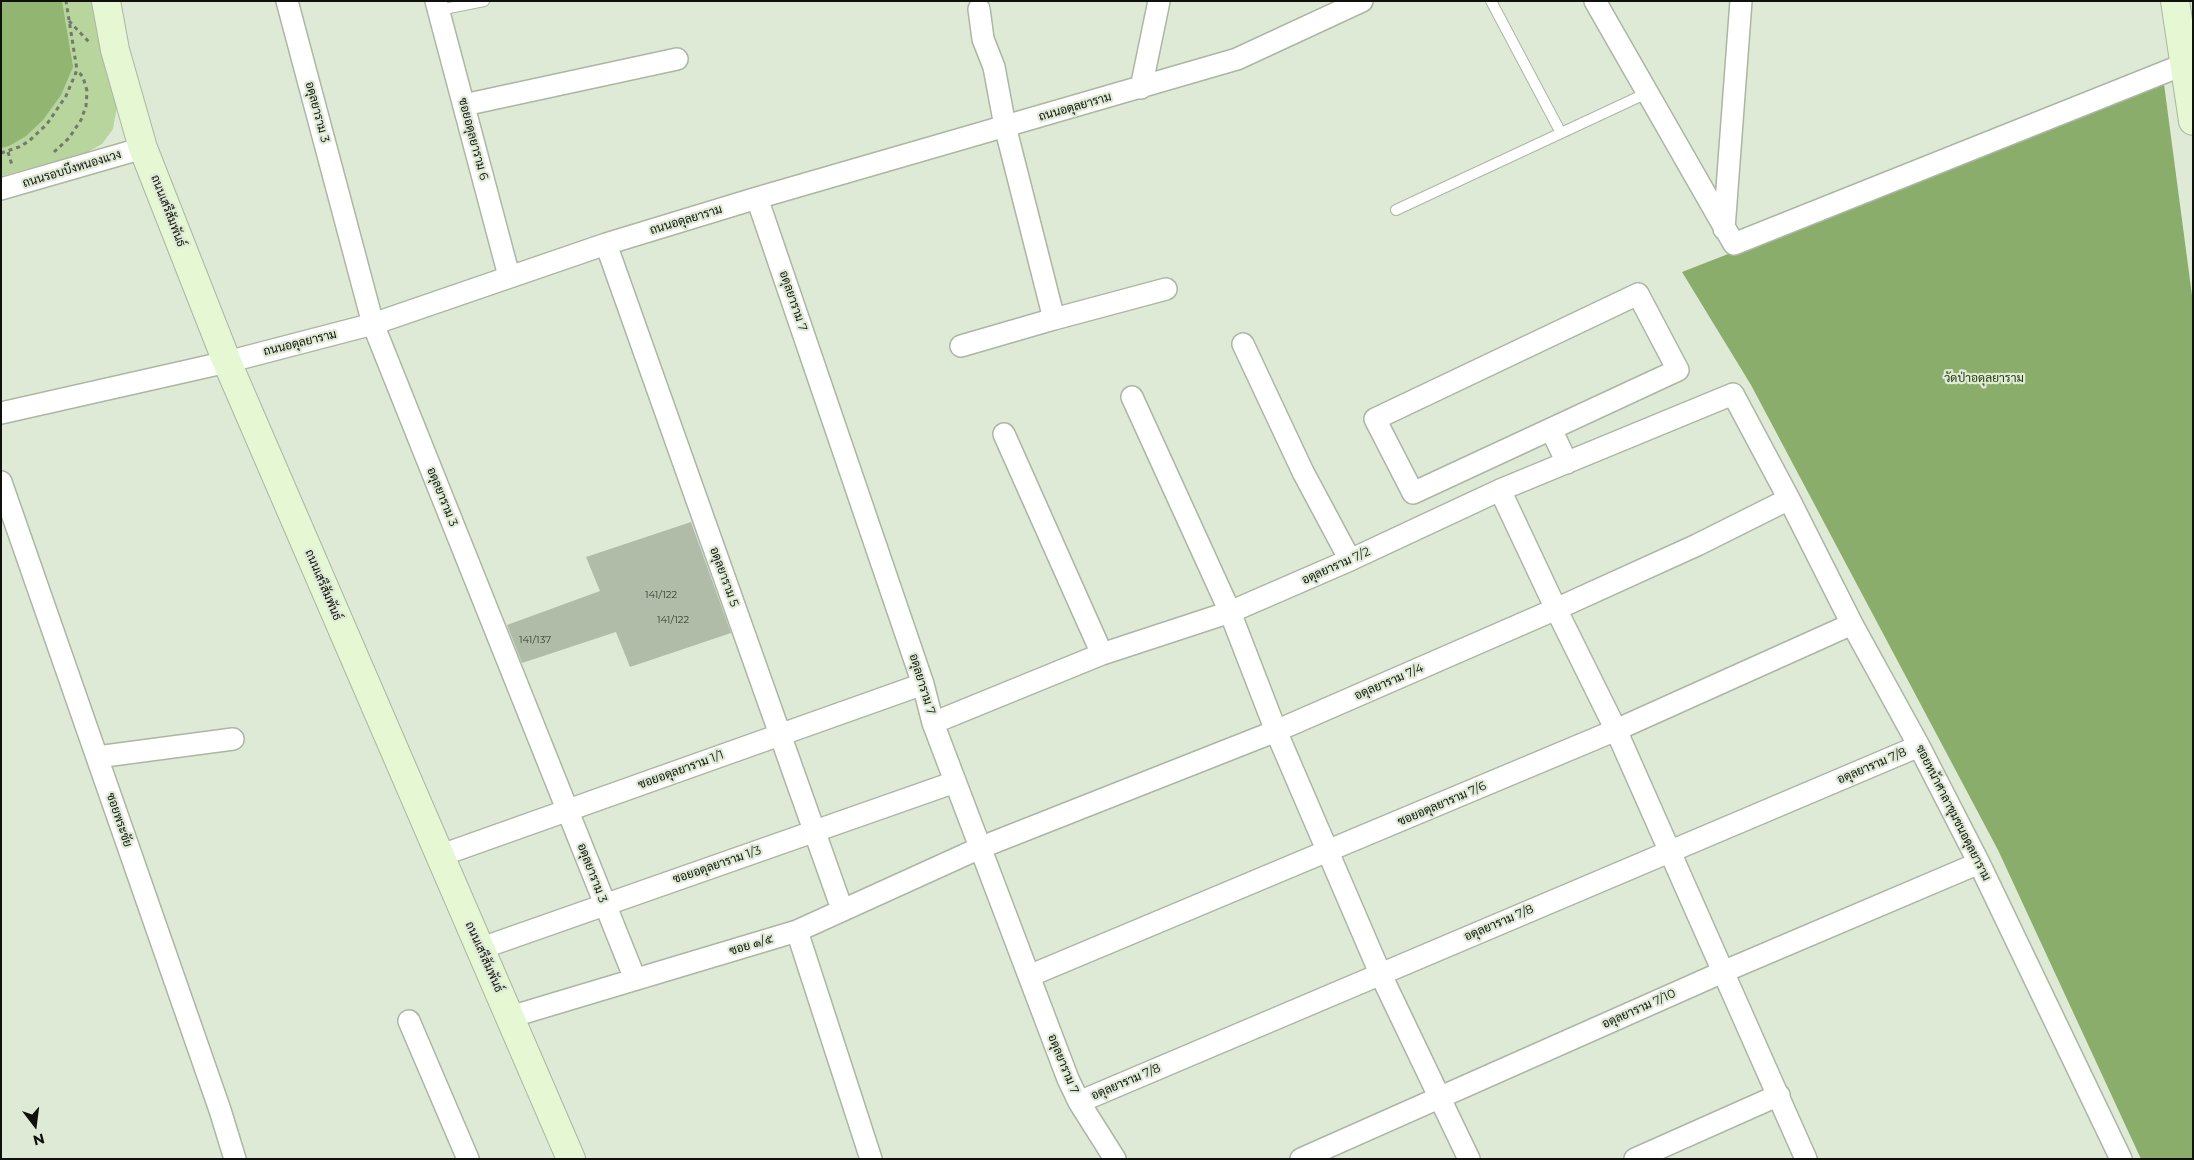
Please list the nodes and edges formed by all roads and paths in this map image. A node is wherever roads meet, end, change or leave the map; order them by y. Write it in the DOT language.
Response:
graph roads {
  1 [pos="66,1"];
  2 [pos="106,1"];
  3 [pos="287,1"];
  4 [pos="484,1"];
  5 [pos="1159,1"];
  6 [pos="1362,1"];
  7 [pos="1491,1"];
  8 [pos="1595,1"];
  9 [pos="1741,1"];
  10 [pos="2175,1"];
  11 [pos="437,6"];
  12 [pos="978,9"];
  13 [pos="678,59"];
  14 [pos="2185,64"];
  15 [pos="77,70"];
  16 [pos="1141,88"];
  17 [pos="1647,93"];
  18 [pos="464,105"];
  19 [pos="2193,121"];
  20 [pos="1005,126"];
  21 [pos="1561,133"];
  22 [pos="143,148"];
  23 [pos="1,153"];
  24 [pos="51,155"];
  25 [pos="1,189"];
  26 [pos="757,198"];
  27 [pos="1396,210"];
  28 [pos="1724,229"];
  29 [pos="606,244"];
  30 [pos="509,276"];
  31 [pos="1166,290"];
  32 [pos="1054,319"];
  33 [pos="373,324"];
  34 [pos="1244,344"];
  35 [pos="960,346"];
  36 [pos="227,362"];
  37 [pos="1733,394"];
  38 [pos="1132,397"];
  39 [pos="1,412"];
  40 [pos="1551,429"];
  41 [pos="1004,434"];
  42 [pos="1566,463"];
  43 [pos="1,482"];
  44 [pos="1500,490"];
  45 [pos="1789,499"];
  46 [pos="1350,560"];
  47 [pos="1556,609"];
  48 [pos="1230,612"];
  49 [pos="1852,624"];
  50 [pos="1102,654"];
  51 [pos="923,684"];
  52 [pos="933,723"];
  53 [pos="1616,730"];
  54 [pos="1276,731"];
  55 [pos="780,735"];
  56 [pos="233,739"];
  57 [pos="1919,746"];
  58 [pos="97,757"];
  59 [pos="955,782"];
  60 [pos="568,810"];
  61 [pos="814,831"];
  62 [pos="982,847"];
  63 [pos="1671,851"];
  64 [pos="1328,852"];
  65 [pos="439,856"];
  66 [pos="1978,863"];
  67 [pos="605,905"];
  68 [pos="842,909"];
  69 [pos="797,931"];
  70 [pos="479,949"];
  71 [pos="1724,971"];
  72 [pos="1380,974"];
  73 [pos="1029,976"];
  74 [pos="635,979"];
  75 [pos="510,1017"];
  76 [pos="409,1021"];
  77 [pos="1779,1095"];
  78 [pos="1440,1097"];
  79 [pos="1079,1102"];
  80 [pos="2115,1158"];
  81 [pos="236,1159"];
  82 [pos="468,1159"];
  83 [pos="571,1159"];
  84 [pos="871,1159"];
  85 [pos="1115,1159"];
  86 [pos="1301,1159"];
  87 [pos="1469,1159"];
  88 [pos="1634,1159"];
  89 [pos="1806,1159"];
  1 -- 15 [label="path"];
  2 -- 22 [label="street, ถนนเสรีสัมพันธ์"];
  3 -- 33 [label="street, อดุลยาราม 3"];
  4 -- 11 [label="lane"];
  5 -- 16 [label="street"];
  6 -- 16 [label="street, ถนนอดุลยาราม"];
  7 -- 21 [label="lane"];
  8 -- 17 [label="street"];
  9 -- 28 [label="street"];
  10 -- 14 [label="street"];
  11 -- 18 [label="street, ซอยอดุลยาราม 6"];
  12 -- 20 [label="street"];
  13 -- 18 [label="street"];
  14 -- 19 [label="street"];
  14 -- 28 [label="street"];
  15 -- 23 [label="path"];
  15 -- 24 [label="path"];
  16 -- 20 [label="street, ถนนอดุลยาราม"];
  17 -- 21 [label="lane"];
  17 -- 28 [label="street"];
  18 -- 30 [label="street, ซอยอดุลยาราม 6"];
  20 -- 26 [label="street, ถนนอดุลยาราม"];
  20 -- 32 [label="street"];
  21 -- 27 [label="lane"];
  22 -- 25 [label="street, ถนนรอบบึงหนองแวง"];
  22 -- 36 [label="street, ถนนเสรีสัมพันธ์"];
  26 -- 29 [label="street, ถนนอดุลยาราม"];
  26 -- 51 [label="street, อดุลยาราม 7"];
  29 -- 30 [label="street, ถนนอดุลยาราม"];
  29 -- 55 [label="street, อดุลยาราม 5"];
  30 -- 33 [label="street, ถนนอดุลยาราม"];
  31 -- 32 [label="street"];
  32 -- 35 [label="street"];
  33 -- 36 [label="street, ถนนอดุลยาราม"];
  33 -- 60 [label="street, อดุลยาราม 3"];
  34 -- 46 [label="street"];
  36 -- 39 [label="street, ถนนอดุลยาราม"];
  36 -- 65 [label="street, ถนนเสรีสัมพันธ์"];
  37 -- 42 [label="street, อดุลยาราม 7/2"];
  37 -- 45 [label="street, ซอยหน้าศาลาชุมชนอดุลยาราม"];
  38 -- 48 [label="street"];
  40 -- 40 [label="street"];
  40 -- 42 [label="street"];
  41 -- 50 [label="street"];
  42 -- 44 [label="street, อดุลยาราม 7/2"];
  43 -- 58 [label="street, ซอยพระชัย"];
  44 -- 46 [label="street, อดุลยาราม 7/2"];
  44 -- 47 [label="street"];
  45 -- 47 [label="street, อดุลยาราม 7/4"];
  45 -- 49 [label="street, ซอยหน้าศาลาชุมชนอดุลยาราม"];
  46 -- 48 [label="street, อดุลยาราม 7/2"];
  47 -- 53 [label="street"];
  47 -- 54 [label="street, อดุลยาราม 7/4"];
  48 -- 50 [label="street, อดุลยาราม 7/2"];
  48 -- 54 [label="street"];
  49 -- 53 [label="street, ซอยอดุลยาราม 7/6"];
  49 -- 57 [label="street, ซอยหน้าศาลาชุมชนอดุลยาราม"];
  50 -- 52 [label="street, อดุลยาราม 7/2"];
  51 -- 52 [label="street, อดุลยาราม 7"];
  51 -- 55 [label="street, ซอยอดุลยาราม 1/1"];
  52 -- 59 [label="street, อดุลยาราม 7"];
  53 -- 63 [label="street"];
  53 -- 64 [label="street, ซอยอดุลยาราม 7/6"];
  54 -- 62 [label="street, อดุลยาราม 7/4"];
  54 -- 64 [label="street"];
  55 -- 60 [label="street, ซอยอดุลยาราม 1/1"];
  55 -- 61 [label="street, อดุลยาราม 5"];
  56 -- 58 [label="street"];
  57 -- 63 [label="street, อดุลยาราม 7/8"];
  57 -- 66 [label="street, ซอยหน้าศาลาชุมชนอดุลยาราม"];
  58 -- 81 [label="street, ซอยพระชัย"];
  59 -- 61 [label="street, ซอยอดุลยาราม 1/3"];
  59 -- 62 [label="street, อดุลยาราม 7"];
  60 -- 65 [label="street, ซอยอดุลยาราม 1/1"];
  60 -- 67 [label="street, อดุลยาราม 3"];
  61 -- 67 [label="street, ซอยอดุลยาราม 1/3"];
  61 -- 68 [label="street, อดุลยาราม 5"];
  62 -- 68 [label="street, ซอย ๑/๕"];
  62 -- 73 [label="street, อดุลยาราม 7"];
  63 -- 71 [label="street"];
  63 -- 72 [label="street, อดุลยาราม 7/8"];
  64 -- 72 [label="street"];
  64 -- 73 [label="street, ซอยอดุลยาราม 7/6"];
  65 -- 70 [label="street, ถนนเสรีสัมพันธ์"];
  66 -- 71 [label="street, อดุลยาราม 7/10"];
  66 -- 80 [label="street, ซอยหน้าศาลาชุมชนอดุลยาราม"];
  67 -- 70 [label="street, ซอยอดุลยาราม 1/3"];
  67 -- 74 [label="street, อดุลยาราม 3"];
  68 -- 69 [label="street, ซอย ๑/๕"];
  69 -- 74 [label="street, ซอย ๑/๕"];
  69 -- 84 [label="street"];
  70 -- 75 [label="street, ถนนเสรีสัมพันธ์"];
  71 -- 77 [label="street"];
  71 -- 78 [label="street, อดุลยาราม 7/10"];
  72 -- 78 [label="street"];
  72 -- 79 [label="street, อดุลยาราม 7/8"];
  73 -- 79 [label="street, อดุลยาราม 7"];
  74 -- 75 [label="street, ซอย ๑/๕"];
  75 -- 83 [label="street, ถนนเสรีสัมพันธ์"];
  76 -- 82 [label="street"];
  77 -- 88 [label="street"];
  77 -- 89 [label="street"];
  78 -- 86 [label="street, อดุลยาราม 7/10"];
  78 -- 87 [label="street"];
  79 -- 85 [label="street, อดุลยาราม 7"];
}
